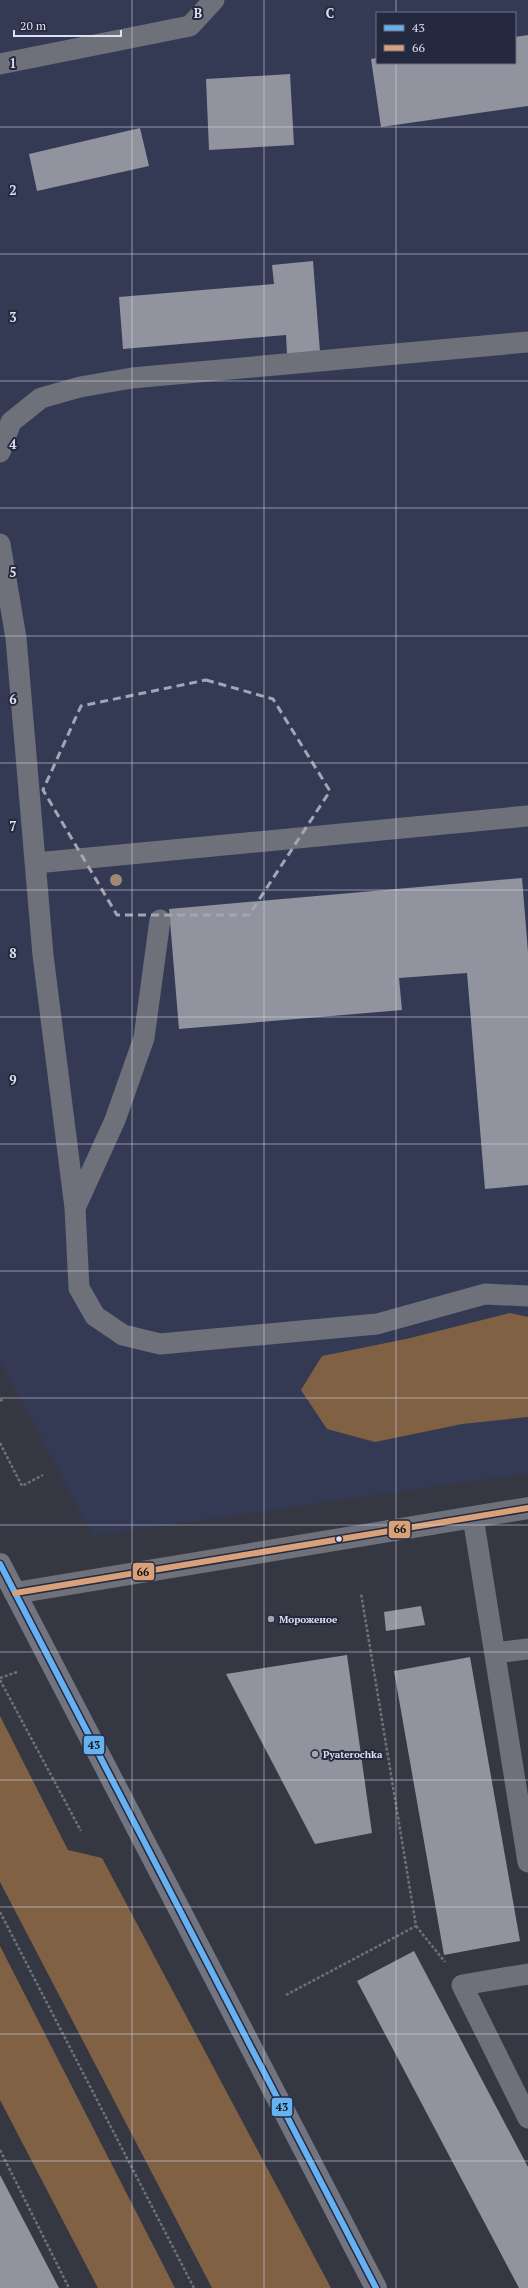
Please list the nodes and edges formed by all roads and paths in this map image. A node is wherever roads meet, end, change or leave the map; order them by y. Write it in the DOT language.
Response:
graph roads {
  1 [pos="214,0"];
  2 [pos="0,64"];
  3 [pos="528,342"];
  4 [pos="0,452"];
  5 [pos="0,544"];
  6 [pos="528,816"];
  7 [pos="36,863"];
  8 [pos="160,920"];
  9 [pos="75,1208"];
  10 [pos="528,1296"];
  11 [pos="4,1399"];
  12 [pos="0,1401"];
  13 [pos="0,1443"];
  14 [pos="43,1475"];
  15 [pos="528,1508"];
  16 [pos="473,1517"];
  17 [pos="0,1564"];
  18 [pos="16,1593"];
  19 [pos="361,1593"];
  20 [pos="528,1649"];
  21 [pos="495,1653"];
  22 [pos="17,1672"];
  23 [pos="0,1679"];
  24 [pos="520,1760"];
  25 [pos="80,1831"];
  26 [pos="528,1856"];
  27 [pos="0,1912"];
  28 [pos="416,1926"];
  29 [pos="528,1974"];
  30 [pos="462,1985"];
  31 [pos="286,1995"];
  32 [pos="528,2118"];
  33 [pos="0,2150"];
  34 [pos="69,2288"];
  35 [pos="194,2288"];
  36 [pos="376,2288"];
  1 -- 2 [label="lane"];
  3 -- 4 [label="lane"];
  5 -- 7 [label="lane"];
  6 -- 7 [label="lane"];
  7 -- 9 [label="lane"];
  8 -- 9 [label="lane"];
  9 -- 10 [label="lane"];
  11 -- 12 [label="path"];
  13 -- 14 [label="path"];
  15 -- 16 [label="street"];
  16 -- 18 [label="street"];
  16 -- 21 [label="lane"];
  17 -- 18 [label="main road"];
  18 -- 36 [label="main road"];
  19 -- 28 [label="path"];
  20 -- 21 [label="lane"];
  21 -- 24 [label="lane"];
  22 -- 23 [label="path"];
  23 -- 25 [label="path"];
  24 -- 26 [label="lane"];
  27 -- 35 [label="path"];
  28 -- 30 [label="path"];
  28 -- 31 [label="path"];
  29 -- 30 [label="lane"];
  30 -- 32 [label="lane"];
  33 -- 34 [label="path"];
}
